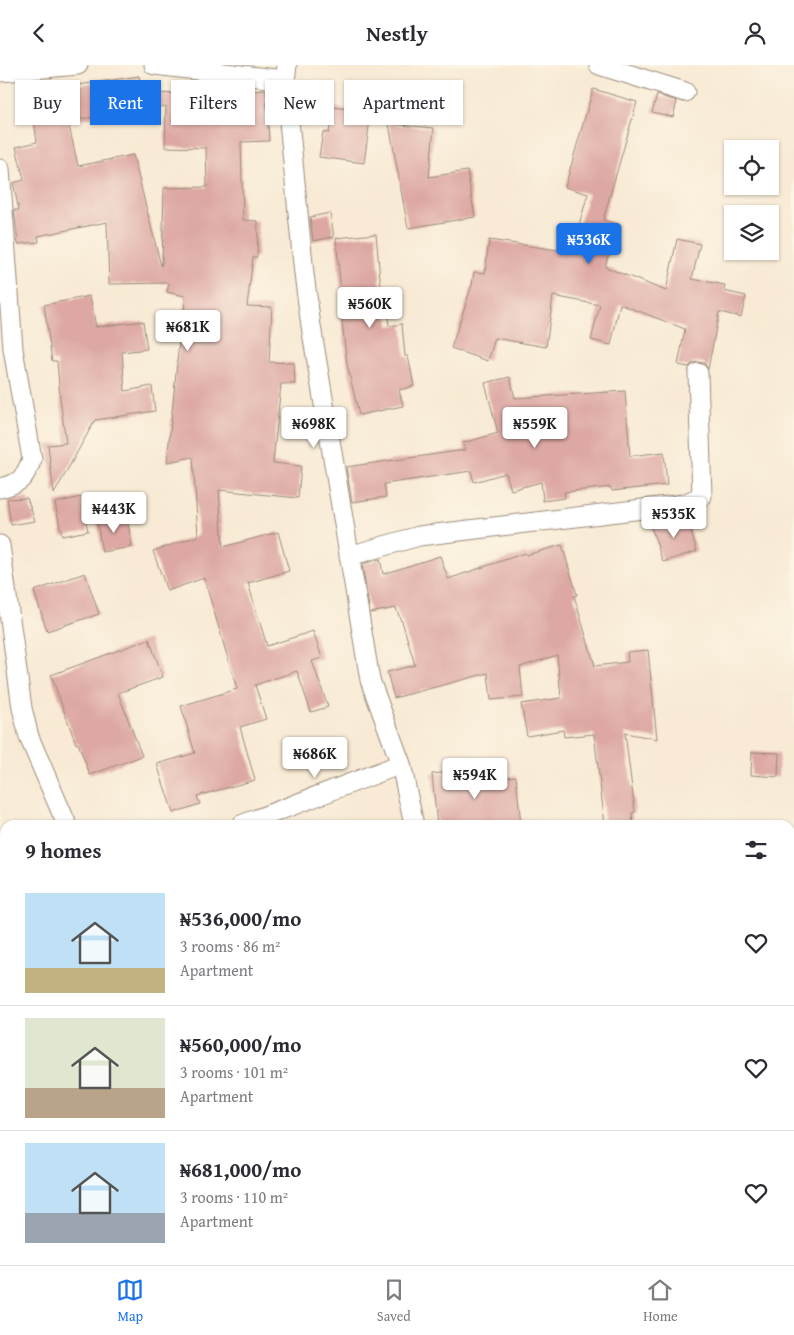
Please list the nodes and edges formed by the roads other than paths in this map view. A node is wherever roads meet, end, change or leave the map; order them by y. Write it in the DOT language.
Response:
graph roads {
  1 [pos="78,65"];
  2 [pos="154,65"];
  3 [pos="599,65"];
  4 [pos="1,72"];
  5 [pos="286,73"];
  6 [pos="685,92"];
  7 [pos="0,169"];
  8 [pos="698,373"];
  9 [pos="0,488"];
  10 [pos="0,545"];
  11 [pos="349,556"];
  12 [pos="401,763"];
  13 [pos="66,820"];
  14 [pos="254,820"];
  15 [pos="413,820"];
  1 -- 4 [label="street"];
  2 -- 5 [label="street"];
  3 -- 6 [label="street"];
  5 -- 11 [label="street"];
  7 -- 9 [label="street"];
  8 -- 11 [label="street"];
  10 -- 13 [label="street"];
  11 -- 12 [label="street"];
  12 -- 14 [label="street"];
  12 -- 15 [label="street"];
}
